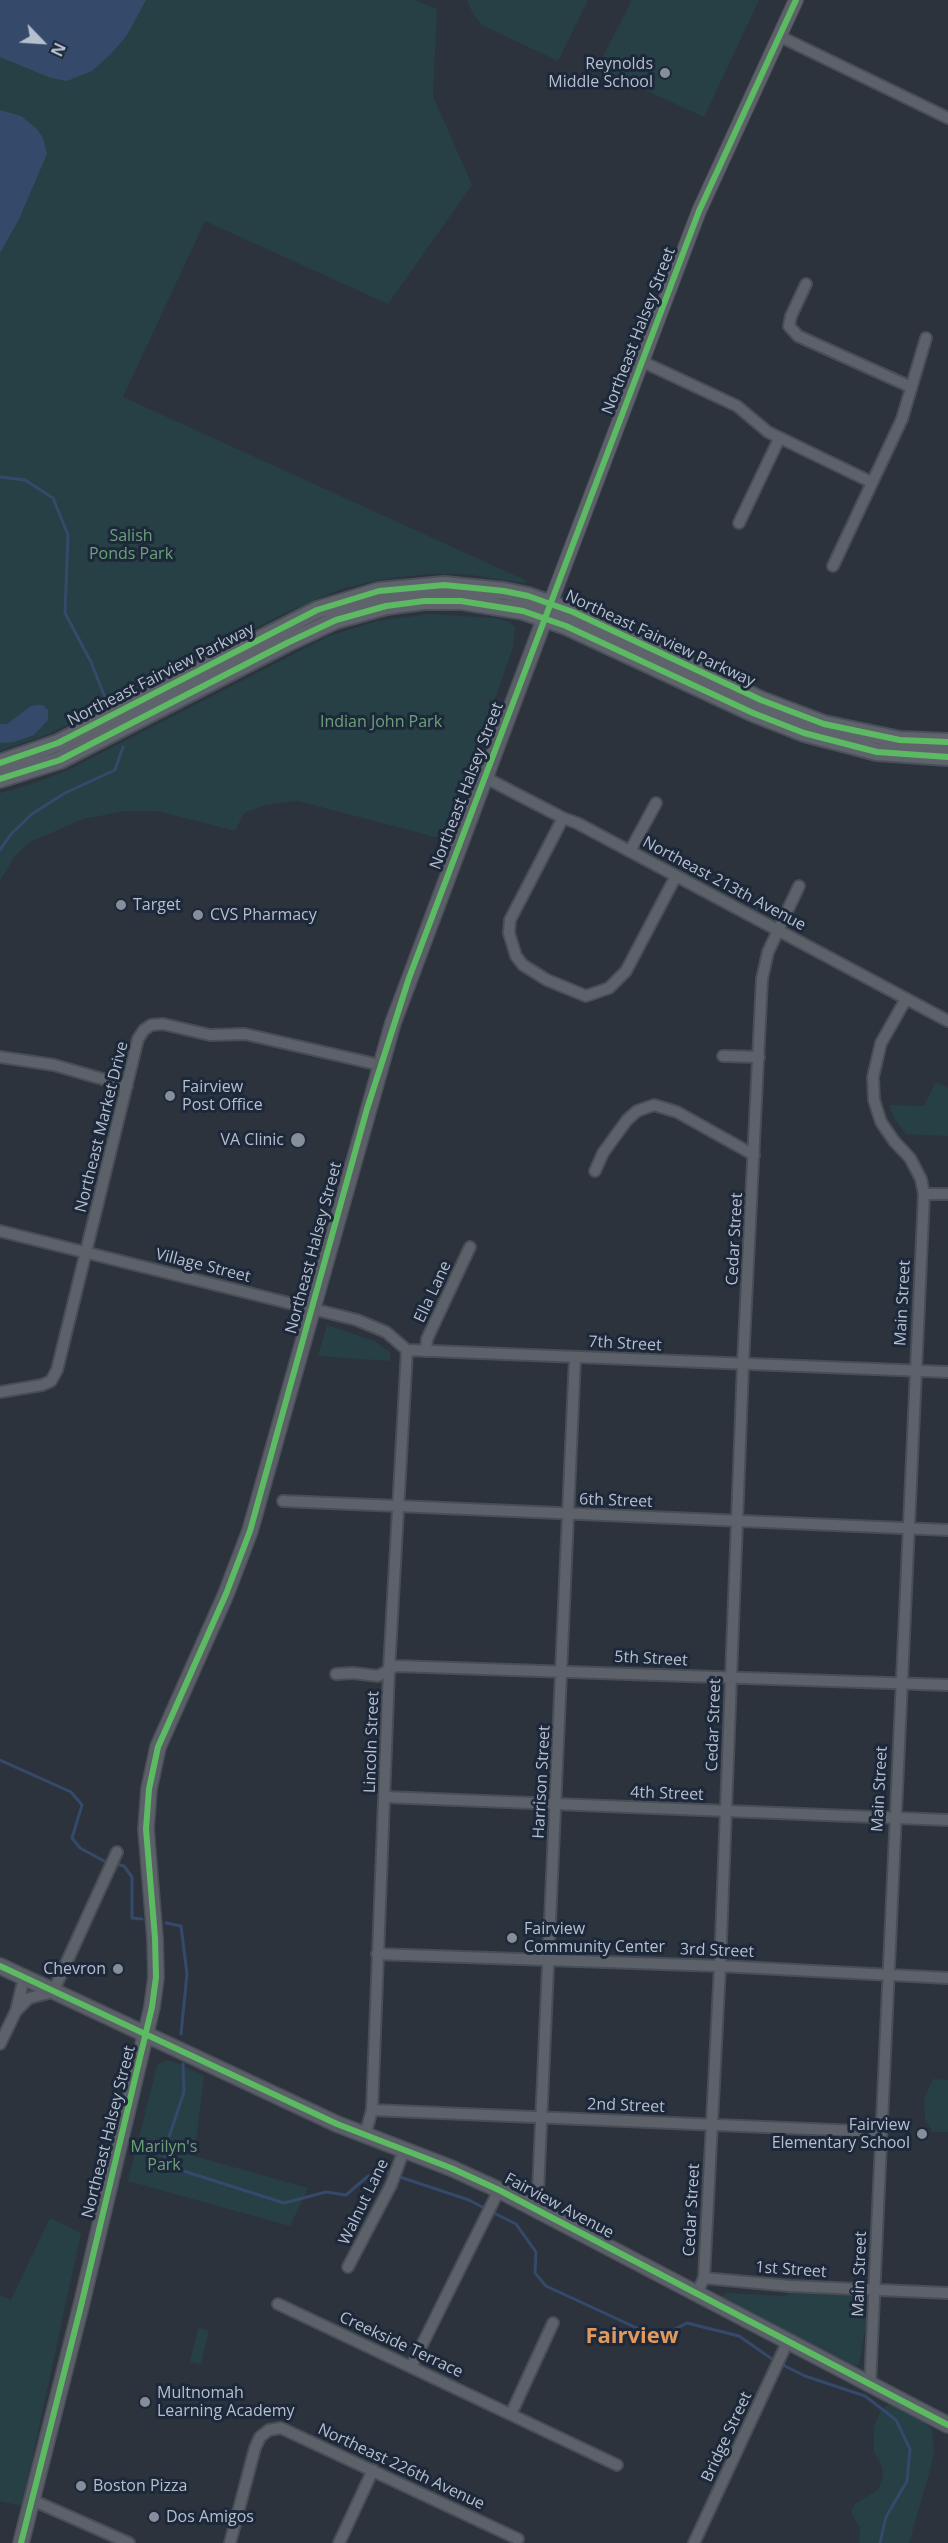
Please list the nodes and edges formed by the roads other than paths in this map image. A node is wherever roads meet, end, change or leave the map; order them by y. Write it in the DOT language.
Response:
graph roads {
  1 [pos="796,0"];
  2 [pos="780,36"];
  3 [pos="948,118"];
  4 [pos="806,284"];
  5 [pos="926,338"];
  6 [pos="641,361"];
  7 [pos="911,387"];
  8 [pos="779,439"];
  9 [pos="871,482"];
  10 [pos="739,523"];
  11 [pos="833,566"];
  12 [pos="547,611"];
  13 [pos="948,742"];
  14 [pos="948,757"];
  15 [pos="0,763"];
  16 [pos="484,777"];
  17 [pos="0,779"];
  18 [pos="656,803"];
  19 [pos="563,819"];
  20 [pos="630,851"];
  21 [pos="676,876"];
  22 [pos="799,886"];
  23 [pos="778,929"];
  24 [pos="906,999"];
  25 [pos="948,1021"];
  26 [pos="723,1056"];
  27 [pos="0,1057"];
  28 [pos="759,1057"];
  29 [pos="380,1065"];
  30 [pos="127,1086"];
  31 [pos="754,1155"];
  32 [pos="595,1171"];
  33 [pos="924,1194"];
  34 [pos="948,1194"];
  35 [pos="0,1232"];
  36 [pos="470,1247"];
  37 [pos="87,1253"];
  38 [pos="312,1308"];
  39 [pos="407,1350"];
  40 [pos="426,1351"];
  41 [pos="575,1357"];
  42 [pos="743,1364"];
  43 [pos="914,1371"];
  44 [pos="948,1372"];
  45 [pos="0,1392"];
  46 [pos="284,1501"];
  47 [pos="398,1508"];
  48 [pos="568,1514"];
  49 [pos="738,1522"];
  50 [pos="907,1530"];
  51 [pos="948,1530"];
  52 [pos="389,1670"];
  53 [pos="562,1670"];
  54 [pos="336,1674"];
  55 [pos="731,1678"];
  56 [pos="900,1683"];
  57 [pos="948,1685"];
  58 [pos="385,1797"];
  59 [pos="556,1804"];
  60 [pos="727,1811"];
  61 [pos="894,1817"];
  62 [pos="948,1820"];
  63 [pos="117,1852"];
  64 [pos="377,1954"];
  65 [pos="548,1960"];
  66 [pos="0,1966"];
  67 [pos="720,1966"];
  68 [pos="888,1976"];
  69 [pos="24,1978"];
  70 [pos="948,1978"];
  71 [pos="53,1992"];
  72 [pos="16,2011"];
  73 [pos="146,2034"];
  74 [pos="0,2044"];
  75 [pos="372,2110"];
  76 [pos="542,2118"];
  77 [pos="711,2125"];
  78 [pos="880,2132"];
  79 [pos="365,2135"];
  80 [pos="404,2150"];
  81 [pos="497,2195"];
  82 [pos="532,2207"];
  83 [pos="348,2267"];
  84 [pos="704,2278"];
  85 [pos="874,2290"];
  86 [pos="948,2293"];
  87 [pos="696,2295"];
  88 [pos="278,2304"];
  89 [pos="553,2323"];
  90 [pos="784,2349"];
  91 [pos="411,2367"];
  92 [pos="870,2385"];
  93 [pos="510,2414"];
  94 [pos="948,2425"];
  95 [pos="617,2465"];
  96 [pos="373,2470"];
  97 [pos="32,2500"];
  98 [pos="518,2539"];
  99 [pos="21,2543"];
  100 [pos="129,2543"];
  101 [pos="230,2543"];
  102 [pos="339,2543"];
  103 [pos="694,2543"];
  1 -- 2 [label="street, Northeast Halsey Street"];
  2 -- 3 [label="street"];
  2 -- 6 [label="street, Northeast Halsey Street"];
  4 -- 7 [label="street"];
  5 -- 7 [label="street"];
  6 -- 8 [label="street"];
  6 -- 12 [label="street, Northeast Halsey Street"];
  7 -- 9 [label="street"];
  8 -- 9 [label="street"];
  8 -- 10 [label="street"];
  9 -- 11 [label="street"];
  12 -- 13 [label="main road, Northeast Fairview Parkway"];
  12 -- 14 [label="main road, Northeast Fairview Parkway"];
  12 -- 15 [label="main road, Northeast Fairview Parkway"];
  12 -- 16 [label="main road, Northeast Halsey Street"];
  12 -- 17 [label="main road, Northeast Fairview Parkway"];
  16 -- 19 [label="street, Northeast 213th Avenue"];
  16 -- 29 [label="main road, Northeast Halsey Street"];
  18 -- 20 [label="street"];
  19 -- 20 [label="street, Northeast 213th Avenue"];
  19 -- 21 [label="street"];
  20 -- 21 [label="street, Northeast 213th Avenue"];
  21 -- 23 [label="street, Northeast 213th Avenue"];
  22 -- 23 [label="street, Cedar Street"];
  23 -- 24 [label="street, Northeast 213th Avenue"];
  23 -- 28 [label="street, Cedar Street"];
  24 -- 25 [label="street, Northeast 213th Avenue"];
  24 -- 33 [label="street"];
  26 -- 28 [label="street"];
  27 -- 30 [label="street"];
  28 -- 31 [label="street, Cedar Street"];
  29 -- 30 [label="street, Northeast Market Drive"];
  29 -- 38 [label="main road, Northeast Halsey Street"];
  30 -- 37 [label="street, Northeast Market Drive"];
  31 -- 32 [label="street"];
  31 -- 42 [label="street, Cedar Street"];
  33 -- 34 [label="street"];
  33 -- 43 [label="street, Main Street"];
  35 -- 37 [label="street, Village Street"];
  36 -- 40 [label="street, Ella Lane"];
  37 -- 38 [label="street, Village Street"];
  37 -- 45 [label="street, Northeast Market Drive"];
  38 -- 39 [label="street"];
  38 -- 73 [label="main road, Northeast Halsey Street"];
  39 -- 40 [label="street, 7th Street"];
  39 -- 47 [label="street, Lincoln Street"];
  40 -- 41 [label="street, 7th Street"];
  41 -- 42 [label="street, 7th Street"];
  41 -- 48 [label="street, Harrison Street"];
  42 -- 43 [label="street, 7th Street"];
  42 -- 49 [label="street, Cedar Street"];
  43 -- 44 [label="street, 7th Street"];
  43 -- 50 [label="street, Main Street"];
  46 -- 47 [label="street, 6th Street"];
  47 -- 48 [label="street, 6th Street"];
  47 -- 52 [label="street, Lincoln Street"];
  48 -- 49 [label="street, 6th Street"];
  48 -- 53 [label="street, Harrison Street"];
  49 -- 50 [label="street, 6th Street"];
  49 -- 55 [label="street, Cedar Street"];
  50 -- 51 [label="street, 6th Street"];
  50 -- 56 [label="street, Main Street"];
  52 -- 53 [label="street, 5th Street"];
  52 -- 54 [label="street, 5th Street"];
  52 -- 58 [label="street, Lincoln Street"];
  53 -- 55 [label="street, 5th Street"];
  53 -- 59 [label="street, Harrison Street"];
  55 -- 56 [label="street, 5th Street"];
  55 -- 60 [label="street, Cedar Street"];
  56 -- 57 [label="street, 5th Street"];
  56 -- 61 [label="street, Main Street"];
  58 -- 59 [label="street, 4th Street"];
  58 -- 64 [label="street, Lincoln Street"];
  59 -- 60 [label="street, 4th Street"];
  59 -- 65 [label="street, Harrison Street"];
  60 -- 61 [label="street, 4th Street"];
  60 -- 67 [label="street, Cedar Street"];
  61 -- 62 [label="street, 4th Street"];
  61 -- 68 [label="street, Main Street"];
  63 -- 71 [label="street"];
  64 -- 65 [label="street, 3rd Street"];
  64 -- 75 [label="street, Lincoln Street"];
  65 -- 67 [label="street, 3rd Street"];
  65 -- 76 [label="street, Harrison Street"];
  66 -- 69 [label="main road, Fairview Avenue"];
  67 -- 68 [label="street, 3rd Street"];
  67 -- 77 [label="street, Cedar Street"];
  68 -- 70 [label="street, 3rd Street"];
  68 -- 78 [label="street, Main Street"];
  69 -- 71 [label="main road, Fairview Avenue"];
  69 -- 72 [label="street"];
  71 -- 72 [label="street"];
  71 -- 73 [label="main road, Fairview Avenue"];
  72 -- 74 [label="street"];
  73 -- 79 [label="main road, Fairview Avenue"];
  73 -- 97 [label="main road, Northeast Halsey Street"];
  75 -- 76 [label="street, 2nd Street"];
  75 -- 79 [label="street, Lincoln Street"];
  76 -- 77 [label="street, 2nd Street"];
  76 -- 82 [label="street, Harrison Street"];
  77 -- 78 [label="street, 2nd Street"];
  77 -- 84 [label="street, Cedar Street"];
  78 -- 85 [label="street, Main Street"];
  79 -- 80 [label="main road, Fairview Avenue"];
  80 -- 81 [label="main road, Fairview Avenue"];
  80 -- 83 [label="street, Walnut Lane"];
  81 -- 82 [label="main road, Fairview Avenue"];
  81 -- 91 [label="street"];
  82 -- 87 [label="main road, Fairview Avenue"];
  84 -- 85 [label="street, 1st Street"];
  84 -- 87 [label="street, Cedar Street"];
  85 -- 86 [label="street, 1st Street"];
  85 -- 92 [label="street, Main Street"];
  87 -- 90 [label="main road, Fairview Avenue"];
  88 -- 91 [label="street, Creekside Terrace"];
  89 -- 93 [label="street"];
  90 -- 92 [label="main road, Fairview Avenue"];
  90 -- 103 [label="street, Bridge Street"];
  91 -- 93 [label="street, Creekside Terrace"];
  92 -- 94 [label="main road, Fairview Avenue"];
  93 -- 95 [label="street, Creekside Terrace"];
  96 -- 98 [label="street, Northeast 226th Avenue"];
  96 -- 101 [label="street, Northeast 226th Avenue"];
  96 -- 102 [label="street"];
  97 -- 99 [label="main road, Northeast Halsey Street"];
  97 -- 100 [label="street"];
}
